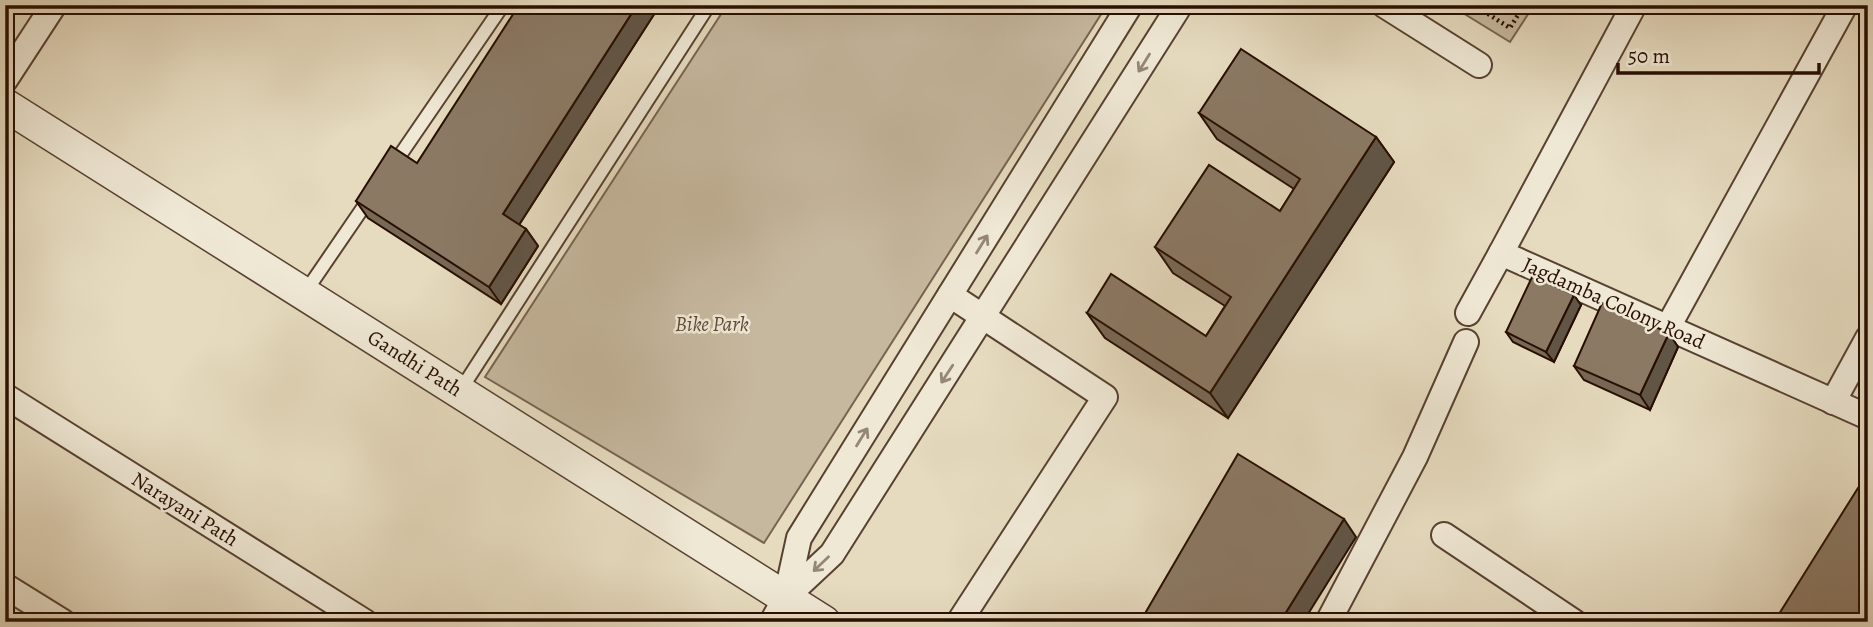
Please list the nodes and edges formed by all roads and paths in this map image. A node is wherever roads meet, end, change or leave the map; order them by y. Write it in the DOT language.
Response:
graph roads {
  1 [pos="54,5"];
  2 [pos="503,5"];
  3 [pos="709,5"];
  4 [pos="1130,5"];
  5 [pos="1180,5"];
  6 [pos="1384,5"];
  7 [pos="1474,5"];
  8 [pos="1524,5"];
  9 [pos="1634,5"];
  10 [pos="1845,5"];
  11 [pos="1479,65"];
  12 [pos="5,80"];
  13 [pos="5,105"];
  14 [pos="1501,253"];
  15 [pos="304,294"];
  16 [pos="950,296"];
  17 [pos="1468,313"];
  18 [pos="983,317"];
  19 [pos="1668,327"];
  20 [pos="1868,338"];
  21 [pos="1466,342"];
  22 [pos="460,391"];
  23 [pos="5,396"];
  24 [pos="1833,402"];
  25 [pos="1868,418"];
  26 [pos="1444,535"];
  27 [pos="5,586"];
  28 [pos="779,609"];
  29 [pos="63,622"];
  30 [pos="365,622"];
  31 [pos="824,622"];
  32 [pos="959,622"];
  33 [pos="1328,622"];
  34 [pos="1574,622"];
  1 -- 12 [label="street"];
  2 -- 15 [label="lane"];
  3 -- 22 [label="lane"];
  16 -- 4 [label="street, one-way"];
  5 -- 18 [label="street, one-way"];
  6 -- 11 [label="street"];
  7 -- 8 [label="path"];
  9 -- 14 [label="street, Jagdamba Colony Road"];
  10 -- 19 [label="street"];
  13 -- 15 [label="street, Gandhi Path"];
  14 -- 17 [label="street"];
  14 -- 19 [label="street, Jagdamba Colony Road"];
  15 -- 22 [label="street, Gandhi Path"];
  16 -- 18 [label="street"];
  28 -- 16 [label="street, one-way"];
  18 -- 28 [label="street, one-way"];
  18 -- 32 [label="street"];
  19 -- 24 [label="street, Jagdamba Colony Road"];
  20 -- 24 [label="street"];
  21 -- 33 [label="street"];
  22 -- 28 [label="street, Gandhi Path"];
  23 -- 30 [label="street, Narayani Path"];
  24 -- 25 [label="street, Jagdamba Colony Road"];
  26 -- 34 [label="street"];
  27 -- 29 [label="street"];
  28 -- 31 [label="street, Gandhi Path"];
}
